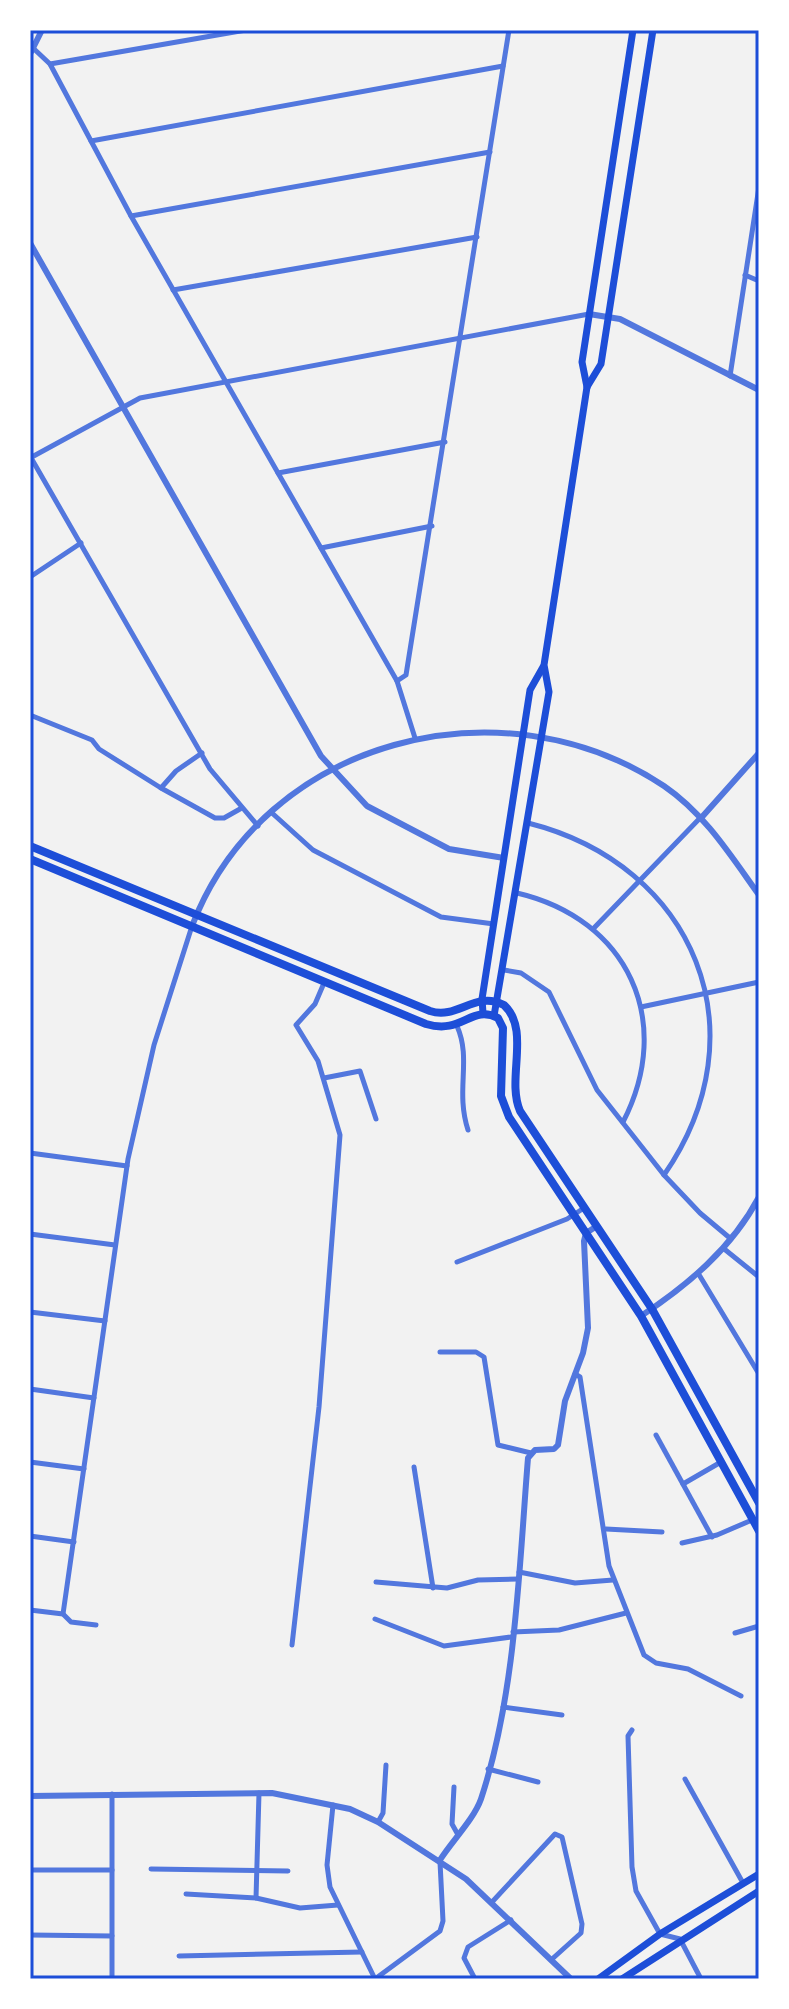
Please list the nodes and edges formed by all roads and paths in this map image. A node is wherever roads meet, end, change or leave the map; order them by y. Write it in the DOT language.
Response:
graph roads {
  1 [pos="42,30"];
  2 [pos="246,30"];
  3 [pos="509,30"];
  4 [pos="633,30"];
  5 [pos="653,30"];
  6 [pos="32,51"];
  7 [pos="50,64"];
  8 [pos="503,66"];
  9 [pos="90,141"];
  10 [pos="490,152"];
  11 [pos="759,190"];
  12 [pos="131,216"];
  13 [pos="477,237"];
  14 [pos="30,243"];
  15 [pos="745,275"];
  16 [pos="759,281"];
  17 [pos="173,290"];
  18 [pos="589,314"];
  19 [pos="607,317"];
  20 [pos="461,340"];
  21 [pos="730,376"];
  22 [pos="224,380"];
  23 [pos="587,387"];
  24 [pos="759,390"];
  25 [pos="121,406"];
  26 [pos="445,442"];
  27 [pos="30,457"];
  28 [pos="278,473"];
  29 [pos="432,526"];
  30 [pos="81,543"];
  31 [pos="321,548"];
  32 [pos="30,577"];
  33 [pos="544,665"];
  34 [pos="397,681"];
  35 [pos="30,715"];
  36 [pos="524,733"];
  37 [pos="542,736"];
  38 [pos="415,738"];
  39 [pos="202,753"];
  40 [pos="759,753"];
  41 [pos="332,770"];
  42 [pos="161,788"];
  43 [pos="240,809"];
  44 [pos="272,813"];
  45 [pos="702,817"];
  46 [pos="528,823"];
  47 [pos="258,826"];
  48 [pos="30,846"];
  49 [pos="504,858"];
  50 [pos="30,859"];
  51 [pos="641,879"];
  52 [pos="758,891"];
  53 [pos="517,893"];
  54 [pos="197,914"];
  55 [pos="494,924"];
  56 [pos="192,926"];
  57 [pos="593,929"];
  58 [pos="504,970"];
  59 [pos="759,982"];
  60 [pos="324,983"];
  61 [pos="706,993"];
  62 [pos="482,999"];
  63 [pos="499,1002"];
  64 [pos="641,1007"];
  65 [pos="483,1013"];
  66 [pos="494,1016"];
  67 [pos="457,1026"];
  68 [pos="324,1078"];
  69 [pos="376,1119"];
  70 [pos="623,1122"];
  71 [pos="468,1130"];
  72 [pos="30,1153"];
  73 [pos="127,1166"];
  74 [pos="664,1175"];
  75 [pos="759,1197"];
  76 [pos="584,1208"];
  77 [pos="573,1215"];
  78 [pos="597,1226"];
  79 [pos="586,1233"];
  80 [pos="30,1234"];
  81 [pos="731,1239"];
  82 [pos="115,1245"];
  83 [pos="723,1248"];
  84 [pos="457,1262"];
  85 [pos="698,1273"];
  86 [pos="759,1277"];
  87 [pos="652,1309"];
  88 [pos="30,1312"];
  89 [pos="641,1316"];
  90 [pos="105,1321"];
  91 [pos="440,1352"];
  92 [pos="575,1374"];
  93 [pos="759,1374"];
  94 [pos="30,1389"];
  95 [pos="94,1398"];
  96 [pos="656,1435"];
  97 [pos="531,1453"];
  98 [pos="30,1462"];
  99 [pos="721,1462"];
  100 [pos="414,1467"];
  101 [pos="84,1469"];
  102 [pos="683,1484"];
  103 [pos="759,1503"];
  104 [pos="753,1520"];
  105 [pos="606,1529"];
  106 [pos="759,1531"];
  107 [pos="662,1532"];
  108 [pos="30,1536"];
  109 [pos="712,1537"];
  110 [pos="74,1542"];
  111 [pos="682,1543"];
  112 [pos="518,1576"];
  113 [pos="613,1580"];
  114 [pos="376,1582"];
  115 [pos="433,1588"];
  116 [pos="30,1610"];
  117 [pos="626,1613"];
  118 [pos="63,1614"];
  119 [pos="375,1619"];
  120 [pos="96,1625"];
  121 [pos="759,1626"];
  122 [pos="735,1633"];
  123 [pos="511,1634"];
  124 [pos="292,1645"];
  125 [pos="741,1696"];
  126 [pos="502,1706"];
  127 [pos="562,1715"];
  128 [pos="632,1730"];
  129 [pos="386,1765"];
  130 [pos="488,1769"];
  131 [pos="685,1779"];
  132 [pos="538,1782"];
  133 [pos="454,1787"];
  134 [pos="259,1793"];
  135 [pos="112,1794"];
  136 [pos="30,1796"];
  137 [pos="333,1805"];
  138 [pos="378,1822"];
  139 [pos="457,1833"];
  140 [pos="440,1860"];
  141 [pos="151,1869"];
  142 [pos="30,1870"];
  143 [pos="112,1870"];
  144 [pos="256,1871"];
  145 [pos="288,1871"];
  146 [pos="759,1874"];
  147 [pos="743,1883"];
  148 [pos="759,1891"];
  149 [pos="186,1894"];
  150 [pos="256,1898"];
  151 [pos="493,1901"];
  152 [pos="338,1905"];
  153 [pos="512,1920"];
  154 [pos="660,1934"];
  155 [pos="30,1935"];
  156 [pos="112,1936"];
  157 [pos="680,1939"];
  158 [pos="362,1952"];
  159 [pos="179,1956"];
  160 [pos="551,1960"];
  161 [pos="112,1979"];
  162 [pos="375,1979"];
  163 [pos="475,1979"];
  164 [pos="571,1979"];
  165 [pos="598,1979"];
  166 [pos="622,1979"];
  167 [pos="701,1979"];
  1 -- 6 [label="street"];
  2 -- 7 [label="street"];
  3 -- 8 [label="street"];
  4 -- 18 [label="main road"];
  5 -- 19 [label="main road"];
  6 -- 7 [label="street"];
  7 -- 9 [label="street"];
  8 -- 9 [label="street"];
  8 -- 10 [label="street"];
  9 -- 12 [label="street"];
  10 -- 12 [label="street"];
  10 -- 13 [label="street"];
  11 -- 15 [label="street"];
  12 -- 17 [label="street"];
  13 -- 17 [label="street"];
  13 -- 20 [label="street"];
  14 -- 25 [label="street"];
  15 -- 16 [label="street"];
  15 -- 21 [label="street"];
  17 -- 22 [label="street"];
  18 -- 19 [label="street"];
  18 -- 20 [label="street"];
  18 -- 23 [label="main road"];
  19 -- 21 [label="street"];
  19 -- 23 [label="main road"];
  20 -- 22 [label="street"];
  20 -- 26 [label="street"];
  21 -- 24 [label="street"];
  22 -- 25 [label="street"];
  22 -- 28 [label="street"];
  23 -- 33 [label="main road"];
  25 -- 27 [label="street"];
  25 -- 41 [label="street"];
  26 -- 28 [label="street"];
  26 -- 29 [label="street"];
  27 -- 30 [label="street"];
  28 -- 31 [label="street"];
  29 -- 31 [label="street"];
  29 -- 34 [label="street"];
  30 -- 32 [label="street"];
  30 -- 39 [label="street"];
  31 -- 34 [label="street"];
  33 -- 36 [label="main road"];
  33 -- 37 [label="main road"];
  34 -- 38 [label="street"];
  35 -- 42 [label="street"];
  36 -- 37 [label="street"];
  36 -- 38 [label="street"];
  36 -- 49 [label="main road"];
  37 -- 45 [label="street"];
  37 -- 46 [label="main road"];
  38 -- 41 [label="street"];
  39 -- 42 [label="street"];
  39 -- 43 [label="street"];
  40 -- 45 [label="street"];
  41 -- 44 [label="street"];
  41 -- 49 [label="street"];
  42 -- 43 [label="street"];
  43 -- 47 [label="street"];
  44 -- 47 [label="street"];
  44 -- 55 [label="street"];
  45 -- 51 [label="street"];
  45 -- 52 [label="street"];
  46 -- 51 [label="street"];
  46 -- 53 [label="main road"];
  47 -- 54 [label="street"];
  48 -- 54 [label="main road"];
  49 -- 55 [label="main road"];
  50 -- 56 [label="main road"];
  51 -- 57 [label="street"];
  51 -- 61 [label="street"];
  53 -- 57 [label="street"];
  53 -- 58 [label="main road"];
  54 -- 56 [label="street"];
  54 -- 62 [label="main road"];
  55 -- 62 [label="main road"];
  56 -- 60 [label="main road"];
  56 -- 73 [label="street"];
  57 -- 64 [label="street"];
  58 -- 63 [label="main road"];
  58 -- 70 [label="street"];
  59 -- 61 [label="street"];
  60 -- 67 [label="main road"];
  60 -- 68 [label="street"];
  61 -- 64 [label="street"];
  61 -- 74 [label="street"];
  62 -- 63 [label="main road"];
  62 -- 65 [label="main road"];
  63 -- 66 [label="main road"];
  63 -- 76 [label="main road"];
  64 -- 70 [label="street"];
  65 -- 66 [label="main road"];
  65 -- 67 [label="main road"];
  66 -- 77 [label="main road"];
  67 -- 71 [label="street"];
  68 -- 69 [label="street"];
  68 -- 124 [label="street"];
  70 -- 74 [label="street"];
  72 -- 73 [label="street"];
  73 -- 82 [label="street"];
  74 -- 81 [label="street"];
  75 -- 81 [label="street"];
  76 -- 77 [label="street"];
  76 -- 78 [label="main road"];
  77 -- 79 [label="main road"];
  77 -- 84 [label="street"];
  78 -- 79 [label="street"];
  78 -- 87 [label="main road"];
  79 -- 89 [label="main road"];
  79 -- 92 [label="street"];
  80 -- 82 [label="street"];
  81 -- 83 [label="street"];
  82 -- 90 [label="street"];
  83 -- 85 [label="street"];
  83 -- 86 [label="street"];
  85 -- 87 [label="street"];
  85 -- 93 [label="street"];
  87 -- 89 [label="street"];
  87 -- 103 [label="main road"];
  88 -- 90 [label="street"];
  89 -- 99 [label="main road"];
  90 -- 95 [label="street"];
  91 -- 97 [label="street"];
  92 -- 97 [label="street"];
  92 -- 105 [label="street"];
  94 -- 95 [label="street"];
  95 -- 101 [label="street"];
  96 -- 102 [label="street"];
  97 -- 112 [label="street"];
  98 -- 101 [label="street"];
  99 -- 102 [label="street"];
  99 -- 104 [label="main road"];
  100 -- 115 [label="street"];
  101 -- 110 [label="street"];
  102 -- 109 [label="street"];
  104 -- 106 [label="main road"];
  104 -- 109 [label="street"];
  105 -- 107 [label="street"];
  105 -- 113 [label="street"];
  108 -- 110 [label="street"];
  109 -- 111 [label="street"];
  110 -- 118 [label="street"];
  112 -- 113 [label="street"];
  112 -- 115 [label="street"];
  112 -- 123 [label="street"];
  113 -- 117 [label="street"];
  114 -- 115 [label="street"];
  116 -- 118 [label="street"];
  117 -- 123 [label="street"];
  117 -- 125 [label="street"];
  118 -- 120 [label="street"];
  119 -- 123 [label="street"];
  121 -- 122 [label="street"];
  123 -- 126 [label="street"];
  126 -- 127 [label="street"];
  126 -- 130 [label="street"];
  128 -- 154 [label="street"];
  129 -- 138 [label="street"];
  130 -- 132 [label="street"];
  130 -- 139 [label="street"];
  131 -- 147 [label="street"];
  133 -- 139 [label="street"];
  134 -- 135 [label="street"];
  134 -- 137 [label="street"];
  134 -- 144 [label="street"];
  135 -- 136 [label="street"];
  135 -- 143 [label="street"];
  137 -- 138 [label="street"];
  137 -- 152 [label="street"];
  138 -- 140 [label="street"];
  139 -- 140 [label="street"];
  140 -- 151 [label="street"];
  140 -- 162 [label="street"];
  141 -- 144 [label="street"];
  142 -- 143 [label="street"];
  143 -- 156 [label="street"];
  144 -- 145 [label="street"];
  144 -- 150 [label="street"];
  146 -- 147 [label="main road"];
  147 -- 154 [label="main road"];
  148 -- 157 [label="main road"];
  149 -- 150 [label="street"];
  150 -- 152 [label="street"];
  151 -- 153 [label="street"];
  151 -- 160 [label="street"];
  152 -- 158 [label="street"];
  153 -- 160 [label="street"];
  153 -- 163 [label="street"];
  154 -- 157 [label="street"];
  154 -- 165 [label="main road"];
  155 -- 156 [label="street"];
  156 -- 161 [label="street"];
  157 -- 166 [label="main road"];
  157 -- 167 [label="street"];
  158 -- 159 [label="street"];
  158 -- 162 [label="street"];
  160 -- 164 [label="street"];
}
